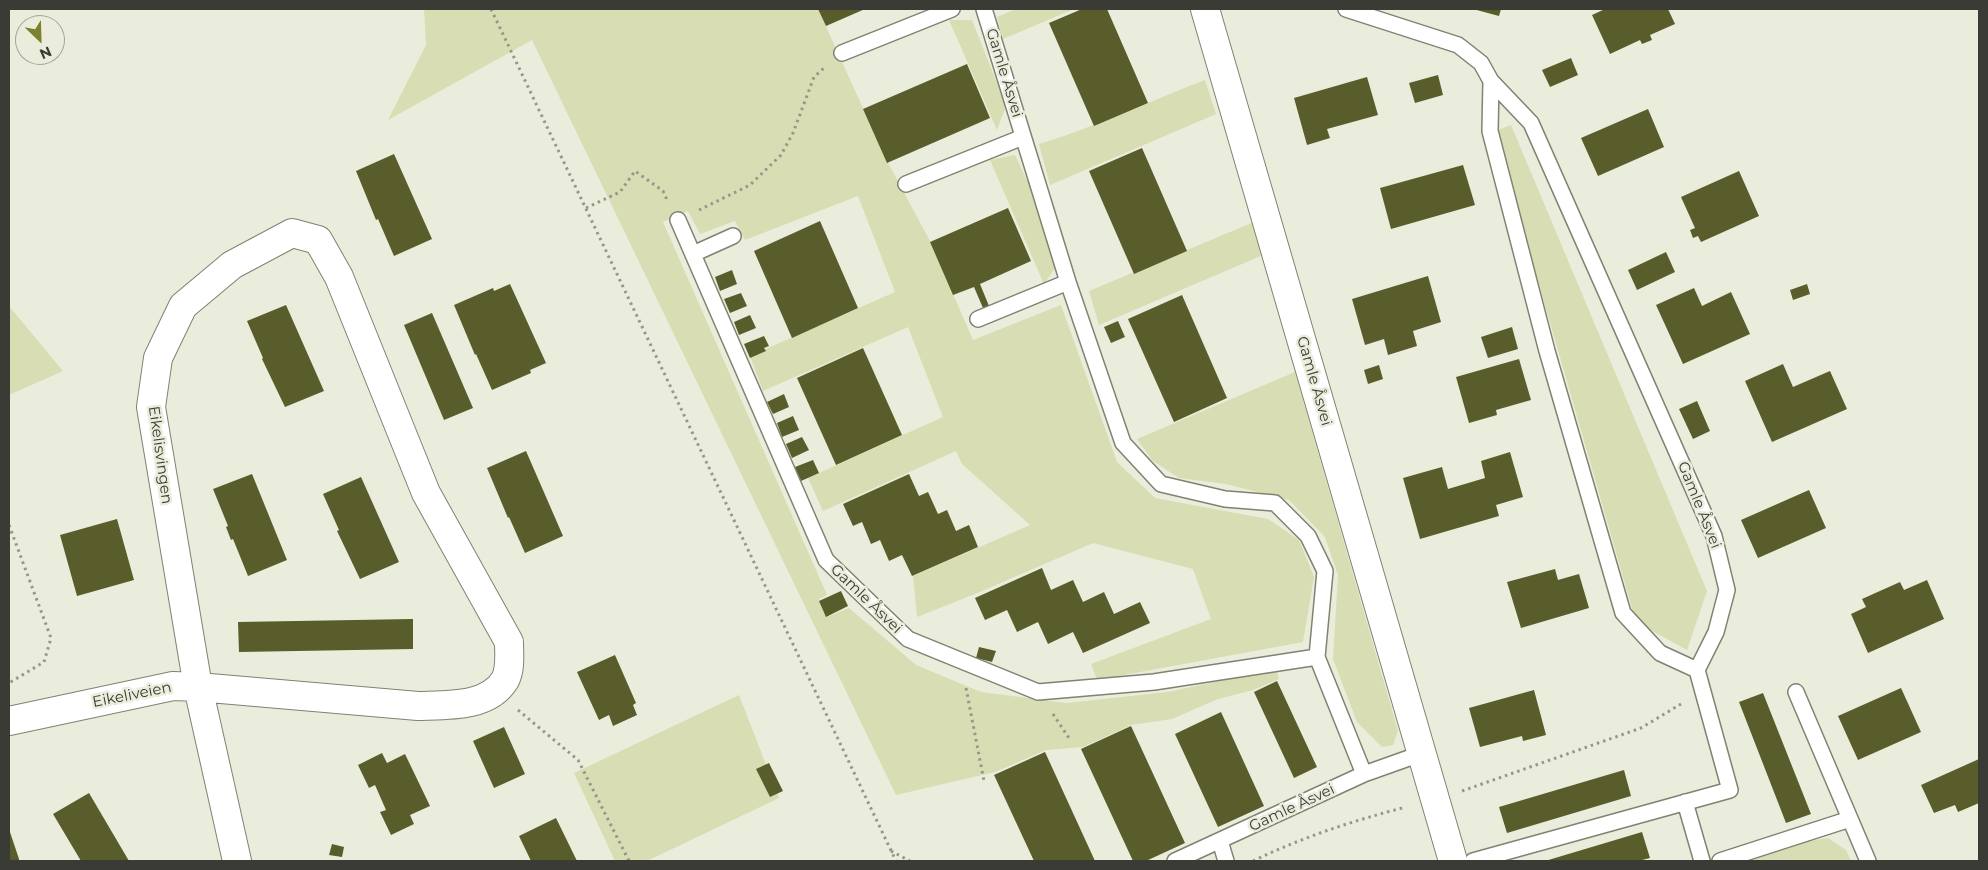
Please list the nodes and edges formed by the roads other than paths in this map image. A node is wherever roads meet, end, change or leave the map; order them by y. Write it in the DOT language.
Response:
graph roads {
  1 [pos="952,9"];
  2 [pos="984,9"];
  3 [pos="1205,9"];
  4 [pos="1346,9"];
  5 [pos="842,53"];
  6 [pos="1491,81"];
  7 [pos="1023,137"];
  8 [pos="906,184"];
  9 [pos="678,220"];
  10 [pos="733,236"];
  11 [pos="694,254"];
  12 [pos="1068,282"];
  13 [pos="978,320"];
  14 [pos="1317,657"];
  15 [pos="1697,670"];
  16 [pos="198,687"];
  17 [pos="1796,692"];
  18 [pos="9,720"];
  19 [pos="1422,753"];
  20 [pos="1364,774"];
  21 [pos="1685,802"];
  22 [pos="1850,819"];
  23 [pos="1220,841"];
  24 [pos="237,861"];
  25 [pos="1175,861"];
  26 [pos="1226,861"];
  27 [pos="1453,861"];
  28 [pos="1474,861"];
  29 [pos="1702,861"];
  30 [pos="1720,861"];
  31 [pos="1868,861"];
  1 -- 5 [label="lane"];
  2 -- 7 [label="lane, Gamle Åsvei"];
  3 -- 19 [label="street, Gamle Åsvei"];
  4 -- 6 [label="lane, Gamle Åsvei"];
  6 -- 15 [label="lane"];
  6 -- 15 [label="lane, Gamle Åsvei"];
  7 -- 8 [label="lane, Gamle Åsvei"];
  7 -- 12 [label="lane, Gamle Åsvei"];
  9 -- 11 [label="lane, Gamle Åsvei"];
  10 -- 11 [label="lane"];
  11 -- 14 [label="lane, Gamle Åsvei"];
  12 -- 13 [label="lane"];
  12 -- 14 [label="lane, Gamle Åsvei"];
  14 -- 20 [label="lane, Gamle Åsvei"];
  15 -- 21 [label="lane"];
  16 -- 16 [label="street, Eikelisvingen"];
  16 -- 18 [label="street, Eikeliveien"];
  16 -- 24 [label="street"];
  17 -- 22 [label="lane"];
  19 -- 20 [label="lane, Gamle Åsvei"];
  19 -- 27 [label="street, Gamle Åsvei"];
  20 -- 23 [label="lane, Gamle Åsvei"];
  21 -- 28 [label="lane"];
  21 -- 29 [label="lane"];
  22 -- 30 [label="lane"];
  22 -- 31 [label="lane"];
  23 -- 25 [label="lane, Gamle Åsvei"];
  23 -- 26 [label="lane"];
}
